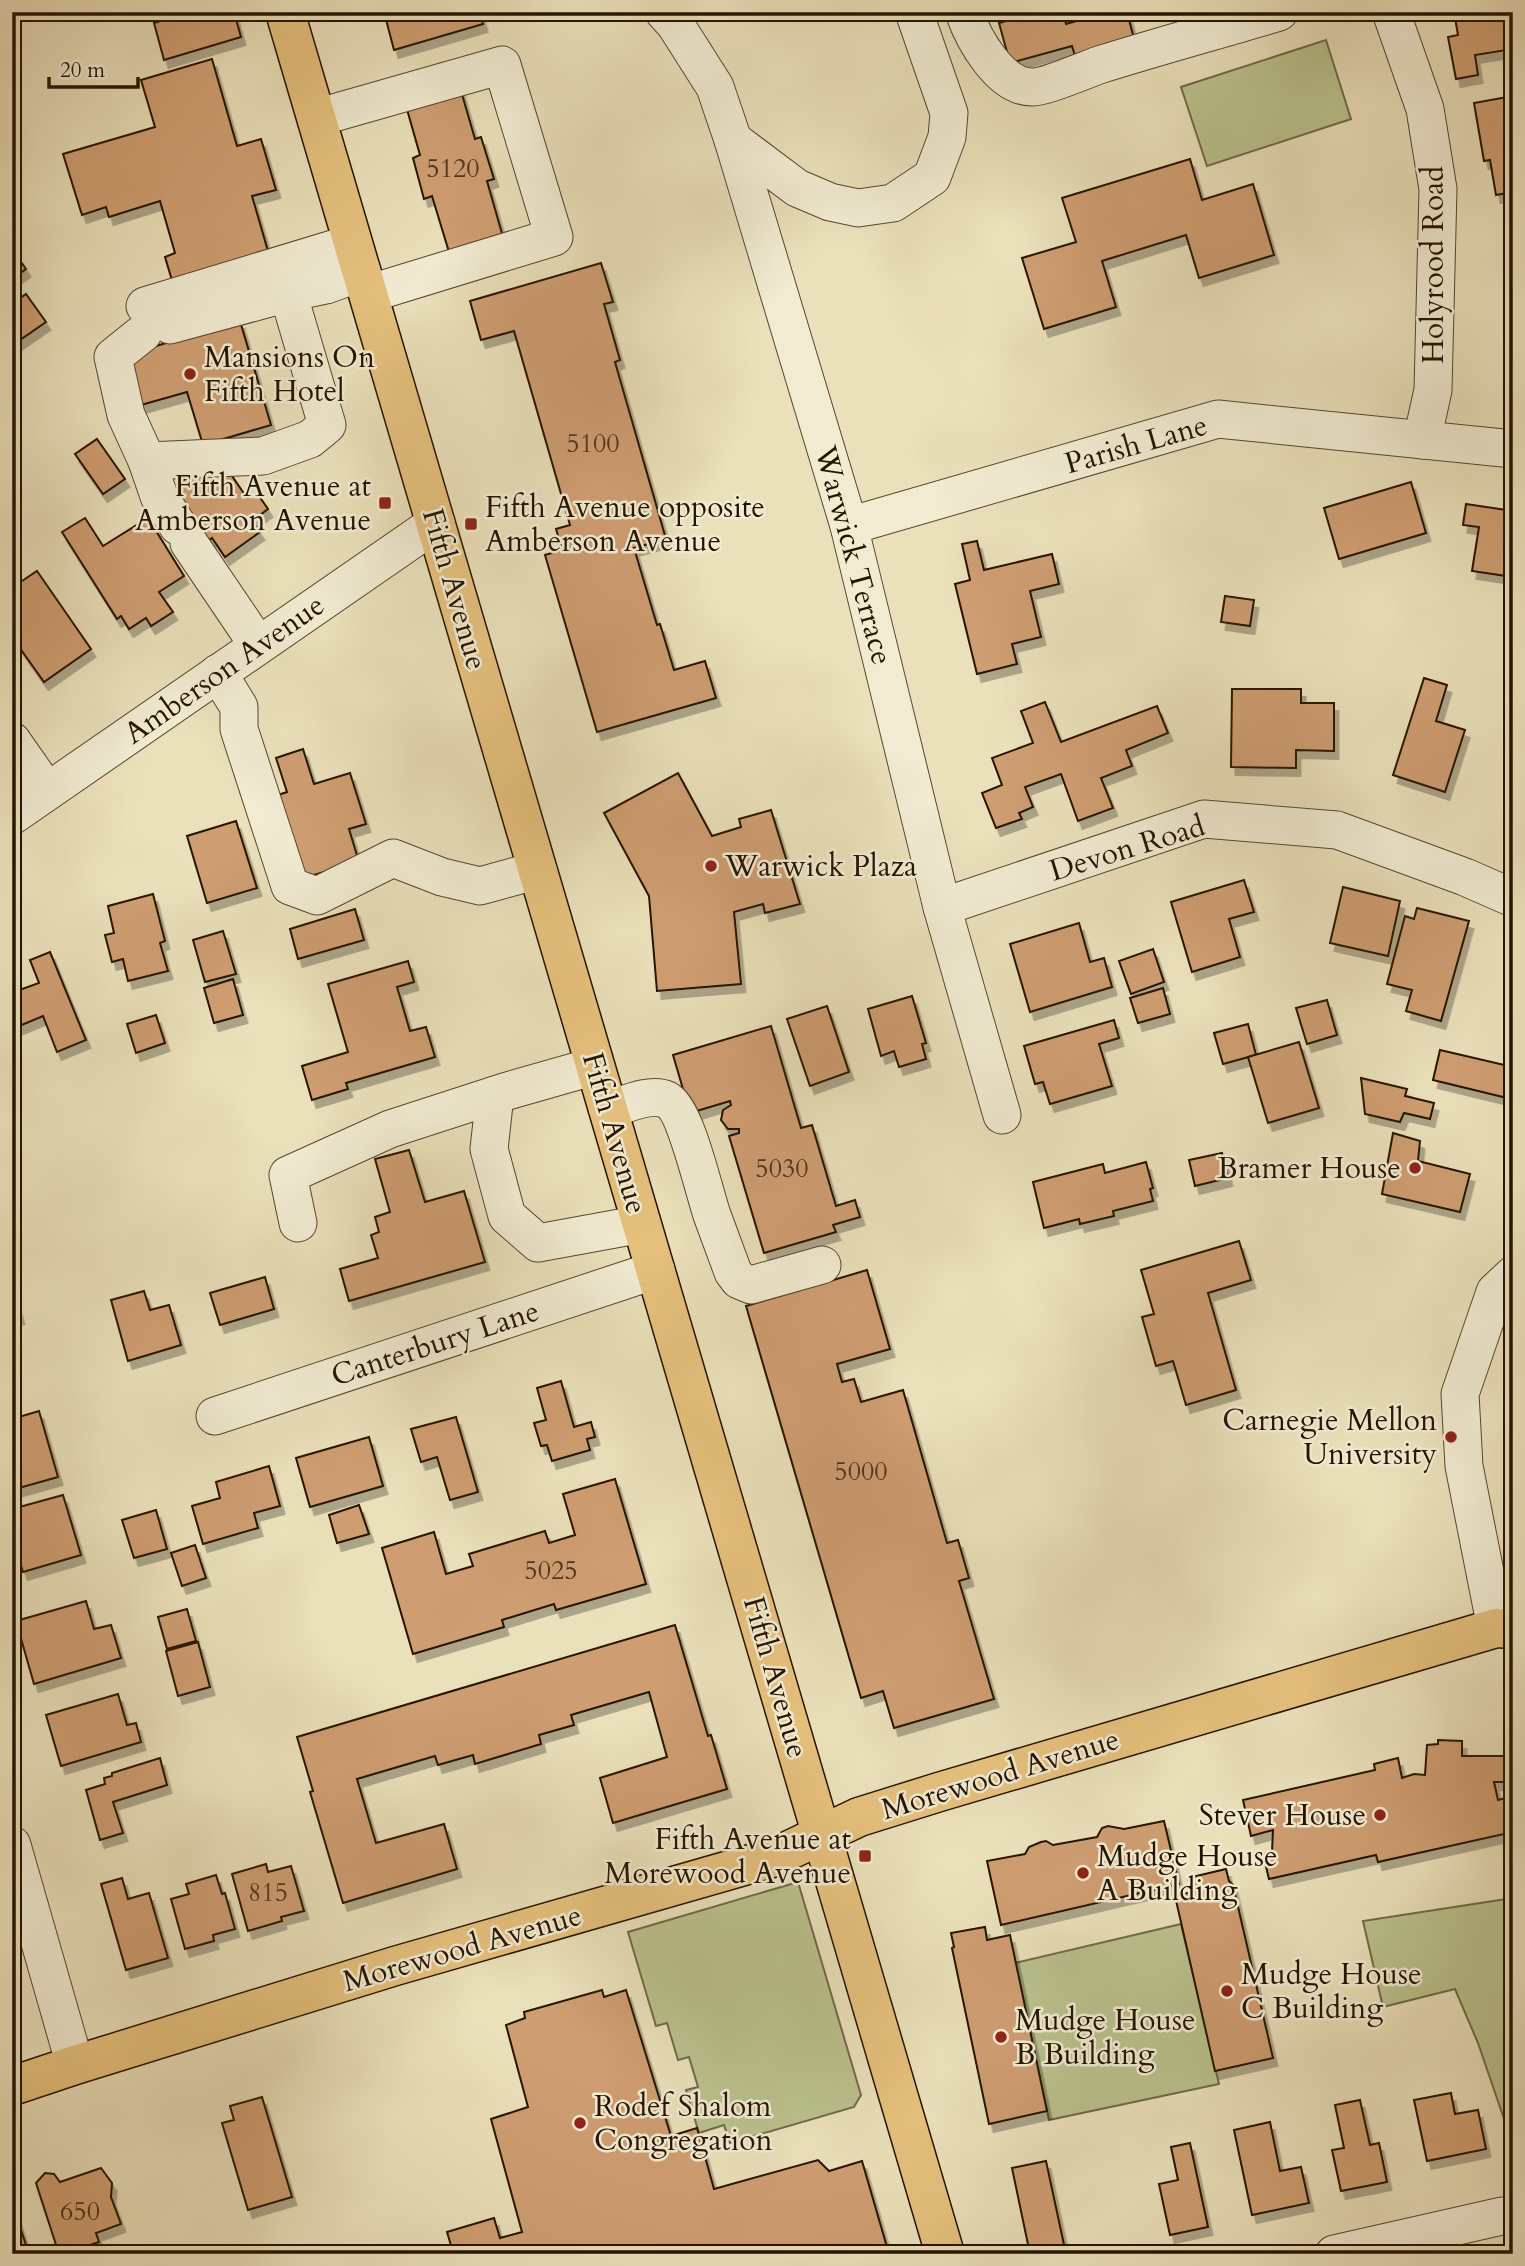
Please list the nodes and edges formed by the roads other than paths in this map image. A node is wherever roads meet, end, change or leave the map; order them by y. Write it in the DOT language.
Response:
graph roads {
  1 [pos="285,12"];
  2 [pos="664,12"];
  3 [pos="914,12"];
  4 [pos="964,12"];
  5 [pos="1279,12"];
  6 [pos="1391,12"];
  7 [pos="316,118"];
  8 [pos="733,140"];
  9 [pos="361,270"];
  10 [pos="288,292"];
  11 [pos="153,321"];
  12 [pos="1423,440"];
  13 [pos="1513,449"];
  14 [pos="147,461"];
  15 [pos="436,523"];
  16 [pos="849,526"];
  17 [pos="258,645"];
  18 [pos="218,673"];
  19 [pos="12,741"];
  20 [pos="47,791"];
  21 [pos="12,816"];
  22 [pos="538,870"];
  23 [pos="1513,898"];
  24 [pos="942,907"];
  25 [pos="595,1066"];
  26 [pos="495,1095"];
  27 [pos="608,1110"];
  28 [pos="1002,1115"];
  29 [pos="298,1223"];
  30 [pos="642,1224"];
  31 [pos="821,1265"];
  32 [pos="656,1270"];
  33 [pos="1513,1275"];
  34 [pos="215,1416"];
  35 [pos="1504,1629"];
  36 [pos="822,1834"];
  37 [pos="12,1845"];
  38 [pos="75,2065"];
  39 [pos="12,2087"];
  40 [pos="1502,2216"];
  41 [pos="945,2254"];
  42 [pos="1334,2254"];
  1 -- 7 [label="main road, Fifth Avenue"];
  2 -- 8 [label="street, Warwick Terrace"];
  3 -- 8 [label="street"];
  4 -- 5 [label="street"];
  6 -- 12 [label="street, Holyrood Road"];
  7 -- 9 [label="main road, Fifth Avenue"];
  7 -- 9 [label="street"];
  8 -- 16 [label="street, Warwick Terrace"];
  9 -- 10 [label="street"];
  9 -- 11 [label="street"];
  9 -- 15 [label="main road, Fifth Avenue"];
  10 -- 11 [label="street"];
  10 -- 14 [label="street"];
  11 -- 14 [label="street"];
  12 -- 13 [label="street, Parish Lane"];
  12 -- 16 [label="street, Parish Lane"];
  14 -- 17 [label="street"];
  15 -- 17 [label="street, Amberson Avenue"];
  15 -- 22 [label="main road, Fifth Avenue"];
  16 -- 24 [label="street, Warwick Terrace"];
  17 -- 18 [label="street, Amberson Avenue"];
  18 -- 20 [label="street, Amberson Avenue"];
  18 -- 22 [label="street"];
  19 -- 20 [label="street"];
  20 -- 21 [label="street, Amberson Avenue"];
  22 -- 25 [label="main road, Fifth Avenue"];
  23 -- 24 [label="street, Devon Road"];
  24 -- 28 [label="street, Warwick Terrace"];
  25 -- 26 [label="street"];
  25 -- 27 [label="main road, Fifth Avenue"];
  26 -- 29 [label="street"];
  26 -- 30 [label="street"];
  27 -- 30 [label="main road, Fifth Avenue"];
  27 -- 31 [label="street"];
  30 -- 32 [label="main road, Fifth Avenue"];
  32 -- 34 [label="street, Canterbury Lane"];
  32 -- 36 [label="main road, Fifth Avenue"];
  33 -- 35 [label="street"];
  35 -- 36 [label="main road, Morewood Avenue"];
  36 -- 38 [label="main road, Morewood Avenue"];
  36 -- 41 [label="main road, Fifth Avenue"];
  37 -- 38 [label="street"];
  38 -- 39 [label="main road, Morewood Avenue"];
  40 -- 42 [label="street"];
}
